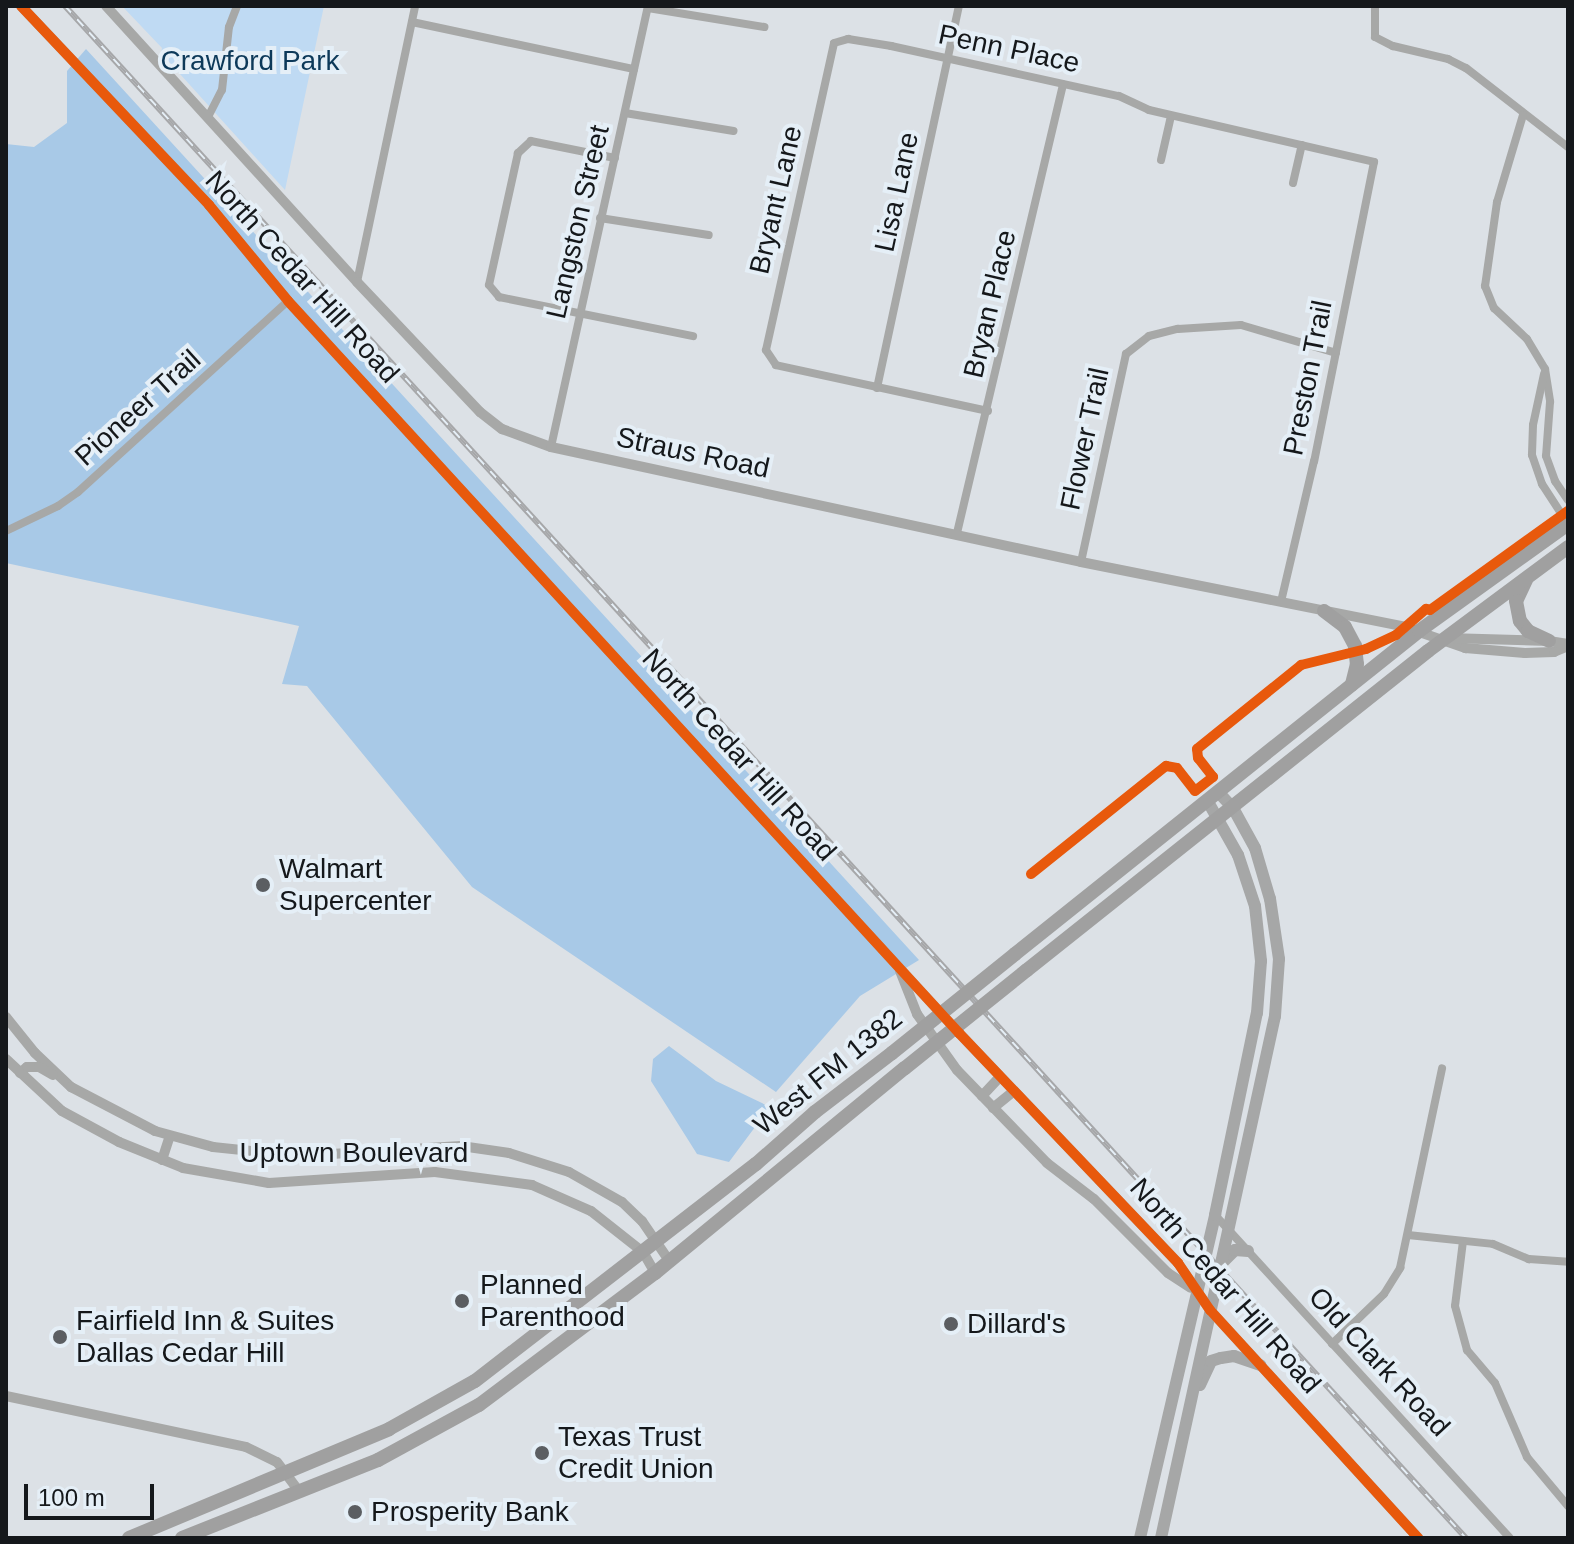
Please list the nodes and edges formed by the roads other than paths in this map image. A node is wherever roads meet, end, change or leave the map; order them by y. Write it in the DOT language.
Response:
graph roads {
  1 [pos="21,6"];
  2 [pos="106,6"];
  3 [pos="237,6"];
  4 [pos="415,6"];
  5 [pos="959,6"];
  6 [pos="1375,6"];
  7 [pos="648,7"];
  8 [pos="412,22"];
  9 [pos="764,27"];
  10 [pos="834,43"];
  11 [pos="949,58"];
  12 [pos="634,69"];
  13 [pos="1063,84"];
  14 [pos="625,113"];
  15 [pos="1523,115"];
  16 [pos="1171,116"];
  17 [pos="208,117"];
  18 [pos="734,131"];
  19 [pos="1302,145"];
  20 [pos="1568,147"];
  21 [pos="615,158"];
  22 [pos="1161,160"];
  23 [pos="1374,162"];
  24 [pos="1293,183"];
  25 [pos="600,218"];
  26 [pos="709,235"];
  27 [pos="357,282"];
  28 [pos="288,301"];
  29 [pos="580,313"];
  30 [pos="693,336"];
  31 [pos="1336,353"];
  32 [pos="1545,369"];
  33 [pos="877,388"];
  34 [pos="988,411"];
  35 [pos="551,447"];
  36 [pos="1568,500"];
  37 [pos="1568,524"];
  38 [pos="6,531"];
  39 [pos="957,533"];
  40 [pos="1568,547"];
  41 [pos="1081,562"];
  42 [pos="1530,574"];
  43 [pos="1281,602"];
  44 [pos="1324,611"];
  45 [pos="1419,631"];
  46 [pos="1444,638"];
  47 [pos="1549,641"];
  48 [pos="1568,645"];
  49 [pos="1352,685"];
  50 [pos="1212,796"];
  51 [pos="1233,808"];
  52 [pos="1219,820"];
  53 [pos="898,965"];
  54 [pos="6,1017"];
  55 [pos="6,1059"];
  56 [pos="1442,1068"];
  57 [pos="20,1073"];
  58 [pos="1000,1077"];
  59 [pos="71,1087"];
  60 [pos="1014,1091"];
  61 [pos="982,1096"];
  62 [pos="993,1108"];
  63 [pos="170,1136"];
  64 [pos="162,1160"];
  65 [pos="1215,1215"];
  66 [pos="1229,1229"];
  67 [pos="1408,1235"];
  68 [pos="1463,1241"];
  69 [pos="656,1242"];
  70 [pos="1248,1251"];
  71 [pos="643,1252"];
  72 [pos="670,1262"];
  73 [pos="1568,1262"];
  74 [pos="1219,1268"];
  75 [pos="655,1273"];
  76 [pos="1196,1292"];
  77 [pos="1210,1310"];
  78 [pos="1332,1344"];
  79 [pos="1260,1365"];
  80 [pos="6,1396"];
  81 [pos="1180,1453"];
  82 [pos="286,1473"];
  83 [pos="298,1490"];
  84 [pos="1568,1506"];
  85 [pos="189,1513"];
  86 [pos="129,1538"];
  87 [pos="152,1538"];
  88 [pos="182,1538"];
  89 [pos="1140,1538"];
  90 [pos="1161,1538"];
  91 [pos="1418,1538"];
  92 [pos="1510,1538"];
  1 -- 28 [label="street, North Cedar Hill Road"];
  2 -- 17 [label="street, Straus Road"];
  3 -- 17 [label="street"];
  4 -- 8 [label="street"];
  5 -- 11 [label="street, Lisa Lane"];
  6 -- 15 [label="street"];
  7 -- 9 [label="street"];
  7 -- 12 [label="street, Langston Street"];
  8 -- 12 [label="street"];
  8 -- 27 [label="street"];
  10 -- 11 [label="street, Penn Place"];
  10 -- 33 [label="street, Bryant Lane"];
  11 -- 13 [label="street, Penn Place"];
  11 -- 33 [label="street, Lisa Lane"];
  12 -- 14 [label="street, Langston Street"];
  13 -- 16 [label="street, Penn Place"];
  13 -- 34 [label="street, Bryan Place"];
  14 -- 18 [label="street"];
  14 -- 21 [label="street, Langston Street"];
  15 -- 20 [label="street"];
  15 -- 32 [label="street"];
  16 -- 19 [label="street, Penn Place"];
  16 -- 22 [label="street"];
  17 -- 27 [label="street, Straus Road"];
  19 -- 23 [label="street, Penn Place"];
  19 -- 24 [label="street"];
  21 -- 25 [label="street, Langston Street"];
  21 -- 29 [label="street"];
  23 -- 31 [label="street, Preston Trail"];
  25 -- 26 [label="street"];
  25 -- 29 [label="street, Langston Street"];
  27 -- 35 [label="street, Straus Road"];
  28 -- 38 [label="street, Pioneer Trail"];
  28 -- 53 [label="street, North Cedar Hill Road"];
  29 -- 30 [label="street"];
  29 -- 35 [label="street, Langston Street"];
  31 -- 41 [label="street, Flower Trail"];
  31 -- 43 [label="street, Preston Trail"];
  32 -- 36 [label="street"];
  32 -- 37 [label="street"];
  33 -- 34 [label="street"];
  34 -- 39 [label="street, Bryan Place"];
  35 -- 39 [label="street, Straus Road"];
  37 -- 45 [label="main road, West FM 1382"];
  39 -- 41 [label="street, Straus Road"];
  40 -- 42 [label="main road, West FM 1382"];
  41 -- 43 [label="street, Straus Road"];
  42 -- 46 [label="main road, West FM 1382"];
  42 -- 47 [label="main road"];
  43 -- 44 [label="street, Straus Road"];
  44 -- 45 [label="street, Straus Road"];
  44 -- 49 [label="main road"];
  45 -- 46 [label="street, Straus Road"];
  45 -- 49 [label="main road, West FM 1382"];
  46 -- 47 [label="street"];
  46 -- 48 [label="street"];
  46 -- 51 [label="main road, West FM 1382"];
  47 -- 48 [label="street"];
  49 -- 50 [label="main road, West FM 1382"];
  50 -- 51 [label="main road"];
  50 -- 52 [label="main road"];
  50 -- 69 [label="main road, West FM 1382, bridge"];
  51 -- 52 [label="main road, West FM 1382"];
  51 -- 66 [label="main road"];
  52 -- 65 [label="main road"];
  52 -- 72 [label="main road, West FM 1382, bridge"];
  53 -- 58 [label="street, North Cedar Hill Road"];
  53 -- 61 [label="street, North Cedar Hill Road"];
  54 -- 59 [label="street, Uptown Boulevard"];
  55 -- 57 [label="street, Uptown Boulevard"];
  56 -- 67 [label="street"];
  57 -- 59 [label="street"];
  57 -- 64 [label="street, Uptown Boulevard"];
  58 -- 60 [label="street, North Cedar Hill Road"];
  58 -- 61 [label="street"];
  59 -- 63 [label="street, Uptown Boulevard"];
  60 -- 62 [label="street"];
  60 -- 76 [label="street, North Cedar Hill Road"];
  61 -- 62 [label="street, North Cedar Hill Road"];
  62 -- 76 [label="street, North Cedar Hill Road"];
  63 -- 64 [label="street"];
  63 -- 69 [label="street, Uptown Boulevard"];
  64 -- 71 [label="street, Uptown Boulevard"];
  65 -- 66 [label="street, Old Clark Road"];
  65 -- 76 [label="main road"];
  66 -- 70 [label="street, Old Clark Road"];
  66 -- 74 [label="main road"];
  67 -- 68 [label="street"];
  67 -- 78 [label="street"];
  68 -- 73 [label="street"];
  68 -- 84 [label="street"];
  69 -- 71 [label="main road, West FM 1382"];
  69 -- 72 [label="street, Uptown Boulevard"];
  70 -- 74 [label="main road"];
  70 -- 78 [label="street, Old Clark Road"];
  71 -- 75 [label="street, Uptown Boulevard"];
  71 -- 82 [label="main road, West FM 1382"];
  72 -- 75 [label="main road, West FM 1382"];
  74 -- 77 [label="main road"];
  75 -- 83 [label="main road, West FM 1382"];
  76 -- 77 [label="street, North Cedar Hill Road"];
  76 -- 89 [label="main road"];
  77 -- 79 [label="street, North Cedar Hill Road"];
  77 -- 81 [label="main road"];
  78 -- 92 [label="street, Old Clark Road"];
  79 -- 81 [label="main road"];
  79 -- 91 [label="street, North Cedar Hill Road"];
  80 -- 82 [label="street"];
  81 -- 90 [label="main road"];
  82 -- 83 [label="street"];
  82 -- 85 [label="main road, West FM 1382"];
  83 -- 88 [label="main road, West FM 1382"];
  85 -- 86 [label="main road"];
  85 -- 87 [label="main road"];
}
